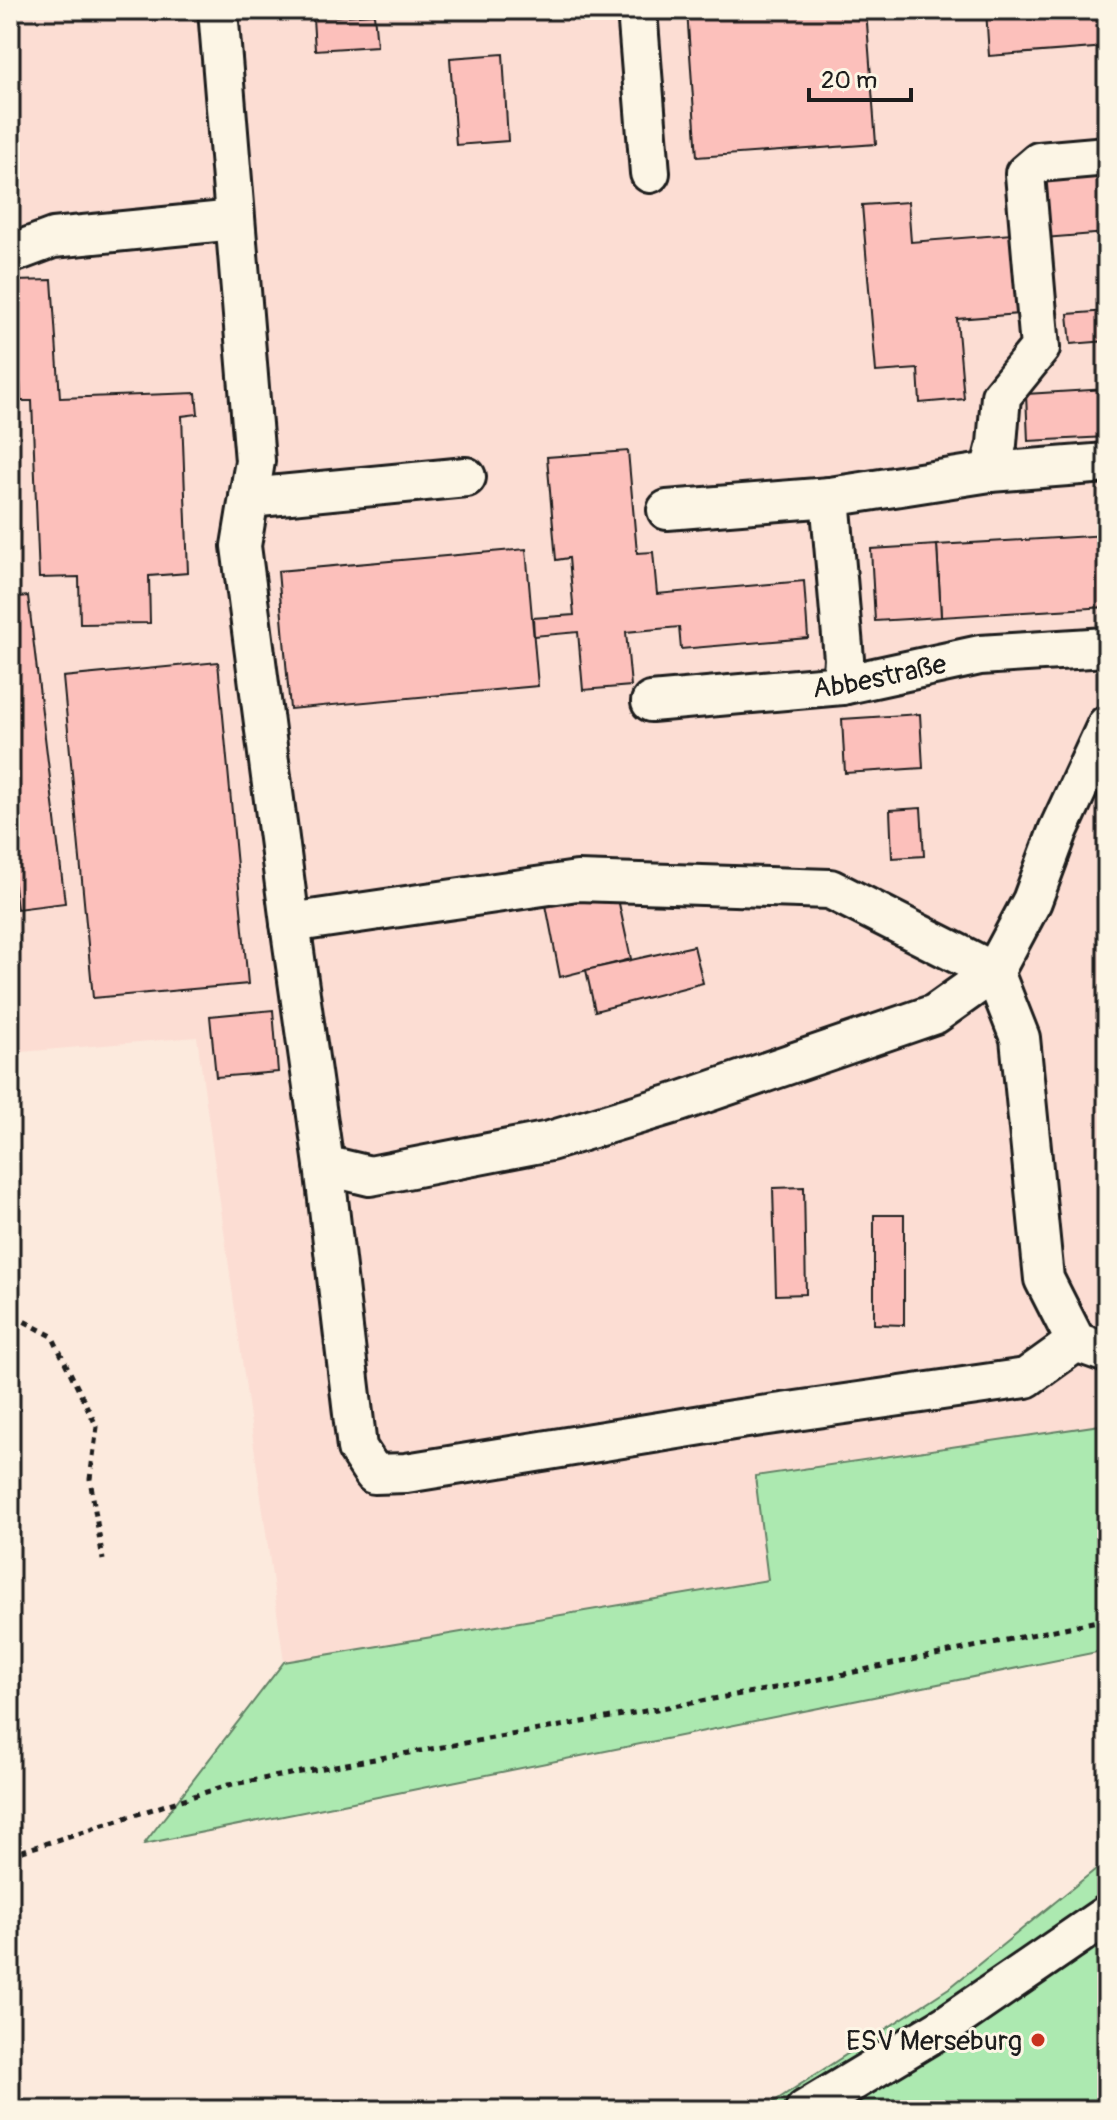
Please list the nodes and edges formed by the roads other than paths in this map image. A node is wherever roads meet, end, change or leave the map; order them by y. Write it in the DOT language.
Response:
graph roads {
  1 [pos="218,10"];
  2 [pos="637,10"];
  3 [pos="1107,156"];
  4 [pos="650,173"];
  5 [pos="235,220"];
  6 [pos="10,254"];
  7 [pos="1107,463"];
  8 [pos="990,472"];
  9 [pos="466,477"];
  10 [pos="830,497"];
  11 [pos="249,498"];
  12 [pos="667,510"];
  13 [pos="1107,647"];
  14 [pos="842,685"];
  15 [pos="651,702"];
  16 [pos="1107,725"];
  17 [pos="1094,787"];
  18 [pos="290,923"];
  19 [pos="994,972"];
  20 [pos="324,1165"];
  21 [pos="1092,1348"];
  22 [pos="1107,1915"];
  23 [pos="805,2110"];
  1 -- 5 [label="street"];
  2 -- 4 [label="street"];
  3 -- 8 [label="street"];
  5 -- 6 [label="street"];
  5 -- 11 [label="street"];
  7 -- 8 [label="street"];
  8 -- 10 [label="street"];
  9 -- 11 [label="street"];
  10 -- 12 [label="street"];
  10 -- 14 [label="street"];
  11 -- 18 [label="street"];
  13 -- 14 [label="street, Abbestraße"];
  14 -- 15 [label="street, Abbestraße"];
  16 -- 17 [label="street"];
  17 -- 19 [label="street"];
  18 -- 19 [label="street"];
  18 -- 20 [label="street"];
  19 -- 20 [label="street"];
  19 -- 21 [label="street"];
  20 -- 21 [label="street"];
  22 -- 23 [label="street"];
}
